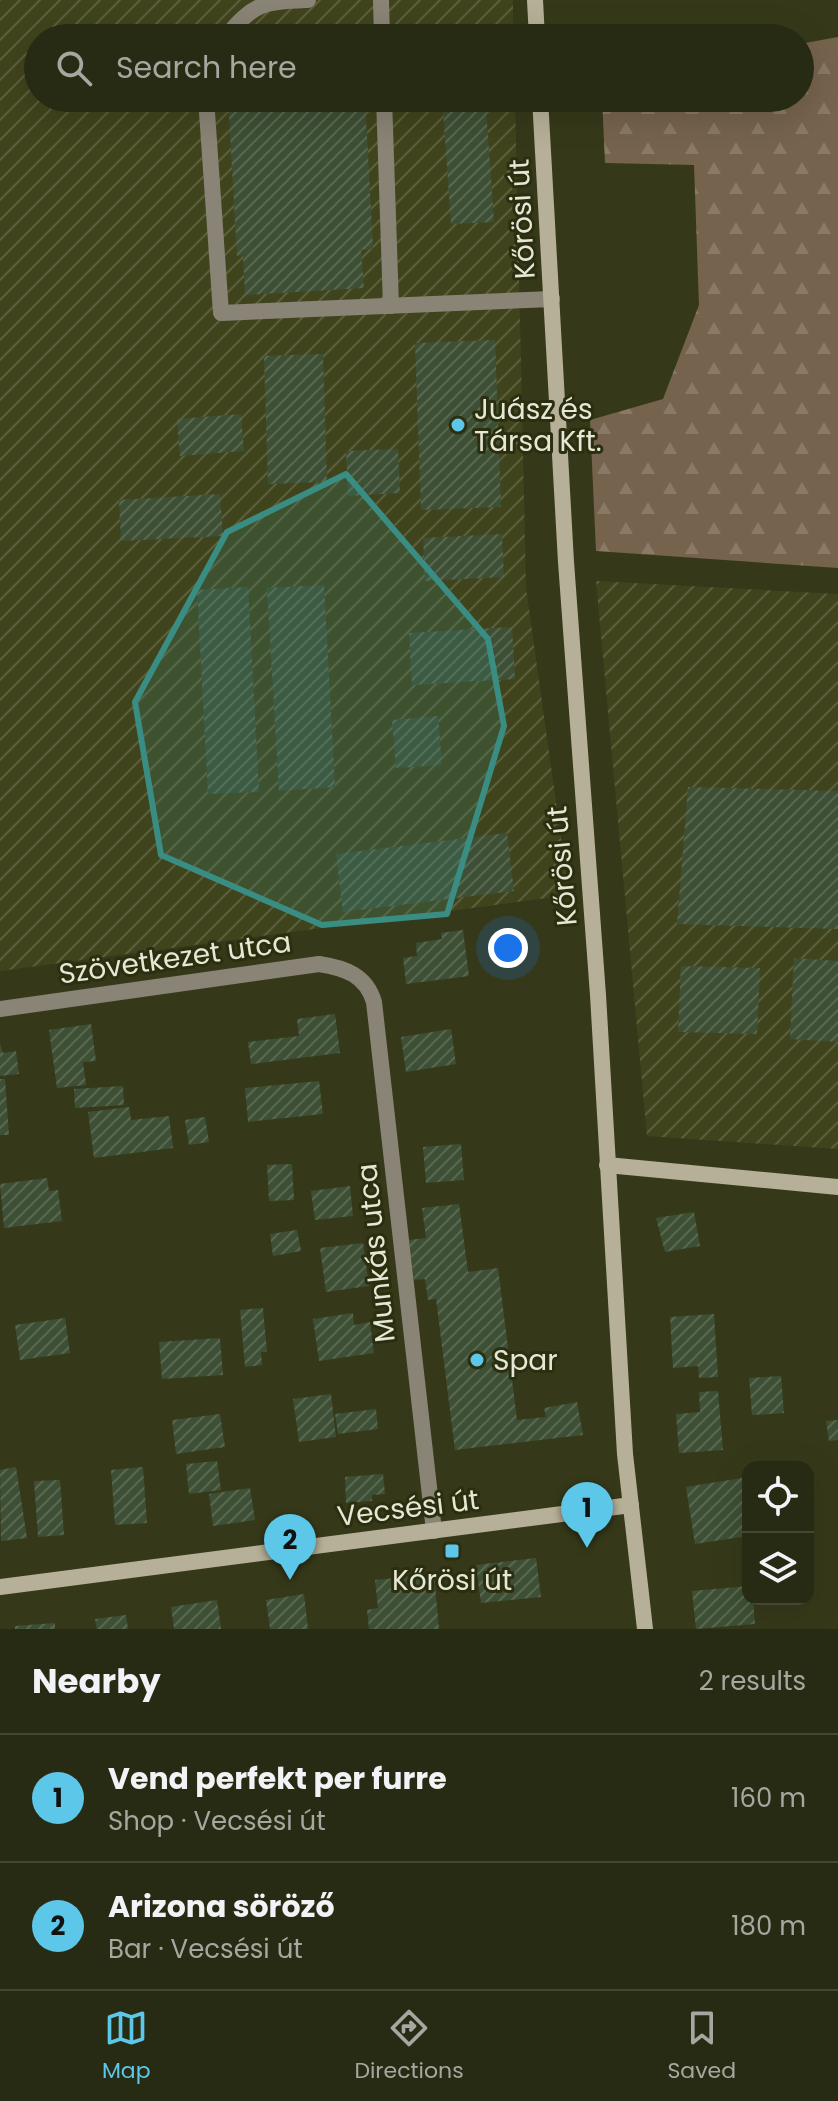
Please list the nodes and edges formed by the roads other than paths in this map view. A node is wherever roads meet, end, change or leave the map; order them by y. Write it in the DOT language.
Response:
graph roads {
  1 [pos="308,0"];
  2 [pos="381,0"];
  3 [pos="535,0"];
  4 [pos="239,24"];
  5 [pos="382,24"];
  6 [pos="536,24"];
  7 [pos="207,112"];
  8 [pos="384,112"];
  9 [pos="541,112"];
  10 [pos="552,299"];
  11 [pos="391,306"];
  12 [pos="355,975"];
  13 [pos="0,1009"];
  14 [pos="607,1165"];
  15 [pos="838,1187"];
  16 [pos="631,1505"];
  17 [pos="434,1531"];
  18 [pos="0,1587"];
  19 [pos="645,1629"];
  1 -- 4 [label="street"];
  2 -- 5 [label="street"];
  3 -- 6 [label="main road"];
  7 -- 11 [label="street"];
  8 -- 11 [label="street"];
  9 -- 10 [label="main road, Kőrösi út"];
  10 -- 11 [label="street"];
  10 -- 14 [label="main road, Kőrösi út"];
  12 -- 13 [label="street, Szövetkezet utca"];
  12 -- 17 [label="street, Munkás utca"];
  14 -- 15 [label="main road"];
  14 -- 16 [label="main road, Kőrösi út"];
  16 -- 17 [label="main road, Vecsési út"];
  16 -- 19 [label="main road, Kőrösi út"];
  17 -- 18 [label="main road, Vecsési út"];
}
